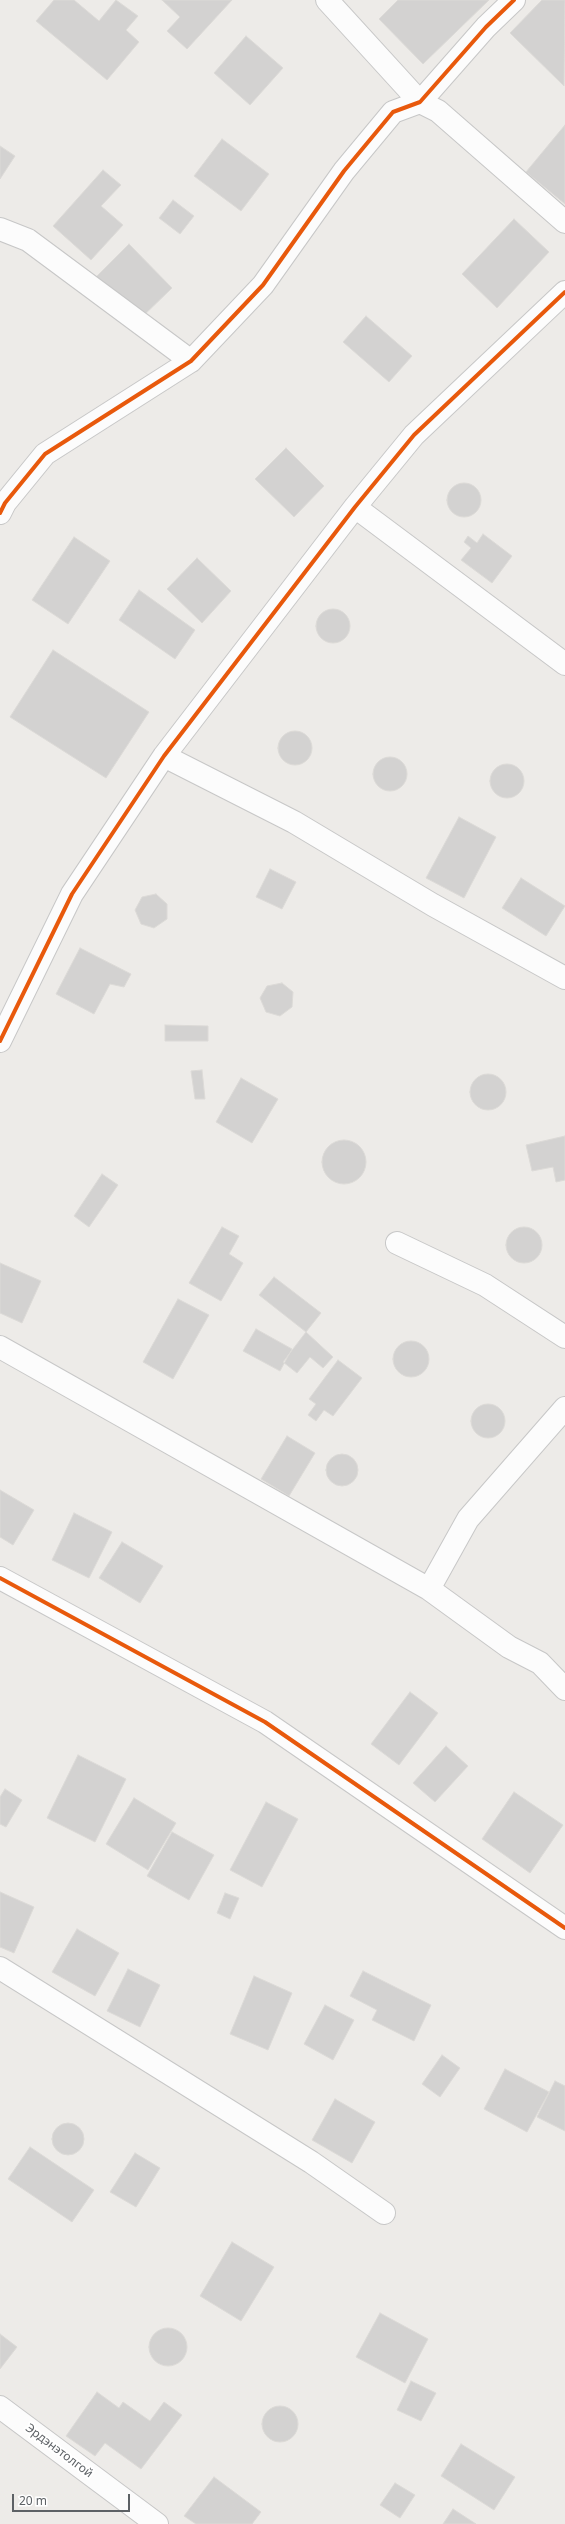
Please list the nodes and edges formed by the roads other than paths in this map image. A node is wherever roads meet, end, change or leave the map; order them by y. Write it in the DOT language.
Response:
graph roads {
  1 [pos="327,0"];
  2 [pos="514,0"];
  3 [pos="420,102"];
  4 [pos="565,222"];
  5 [pos="0,229"];
  6 [pos="565,292"];
  7 [pos="191,361"];
  8 [pos="355,506"];
  9 [pos="0,513"];
  10 [pos="565,664"];
  11 [pos="164,756"];
  12 [pos="565,978"];
  13 [pos="0,1041"];
  14 [pos="397,1243"];
  15 [pos="565,1337"];
  16 [pos="0,1347"];
  17 [pos="565,1408"];
  18 [pos="0,1578"];
  19 [pos="429,1589"];
  20 [pos="565,1689"];
  21 [pos="565,1928"];
  22 [pos="0,1968"];
  23 [pos="384,2213"];
  24 [pos="0,2407"];
  25 [pos="158,2524"];
  1 -- 3 [label="street"];
  2 -- 3 [label="street"];
  3 -- 4 [label="street"];
  3 -- 7 [label="street"];
  5 -- 7 [label="street"];
  6 -- 8 [label="street"];
  7 -- 9 [label="street"];
  8 -- 10 [label="street"];
  8 -- 11 [label="street"];
  11 -- 12 [label="street"];
  11 -- 13 [label="street"];
  14 -- 15 [label="street"];
  16 -- 19 [label="street"];
  17 -- 19 [label="street"];
  18 -- 21 [label="street"];
  19 -- 20 [label="street"];
  22 -- 23 [label="street"];
  24 -- 25 [label="street, Эрдэнэтолгой"];
}
